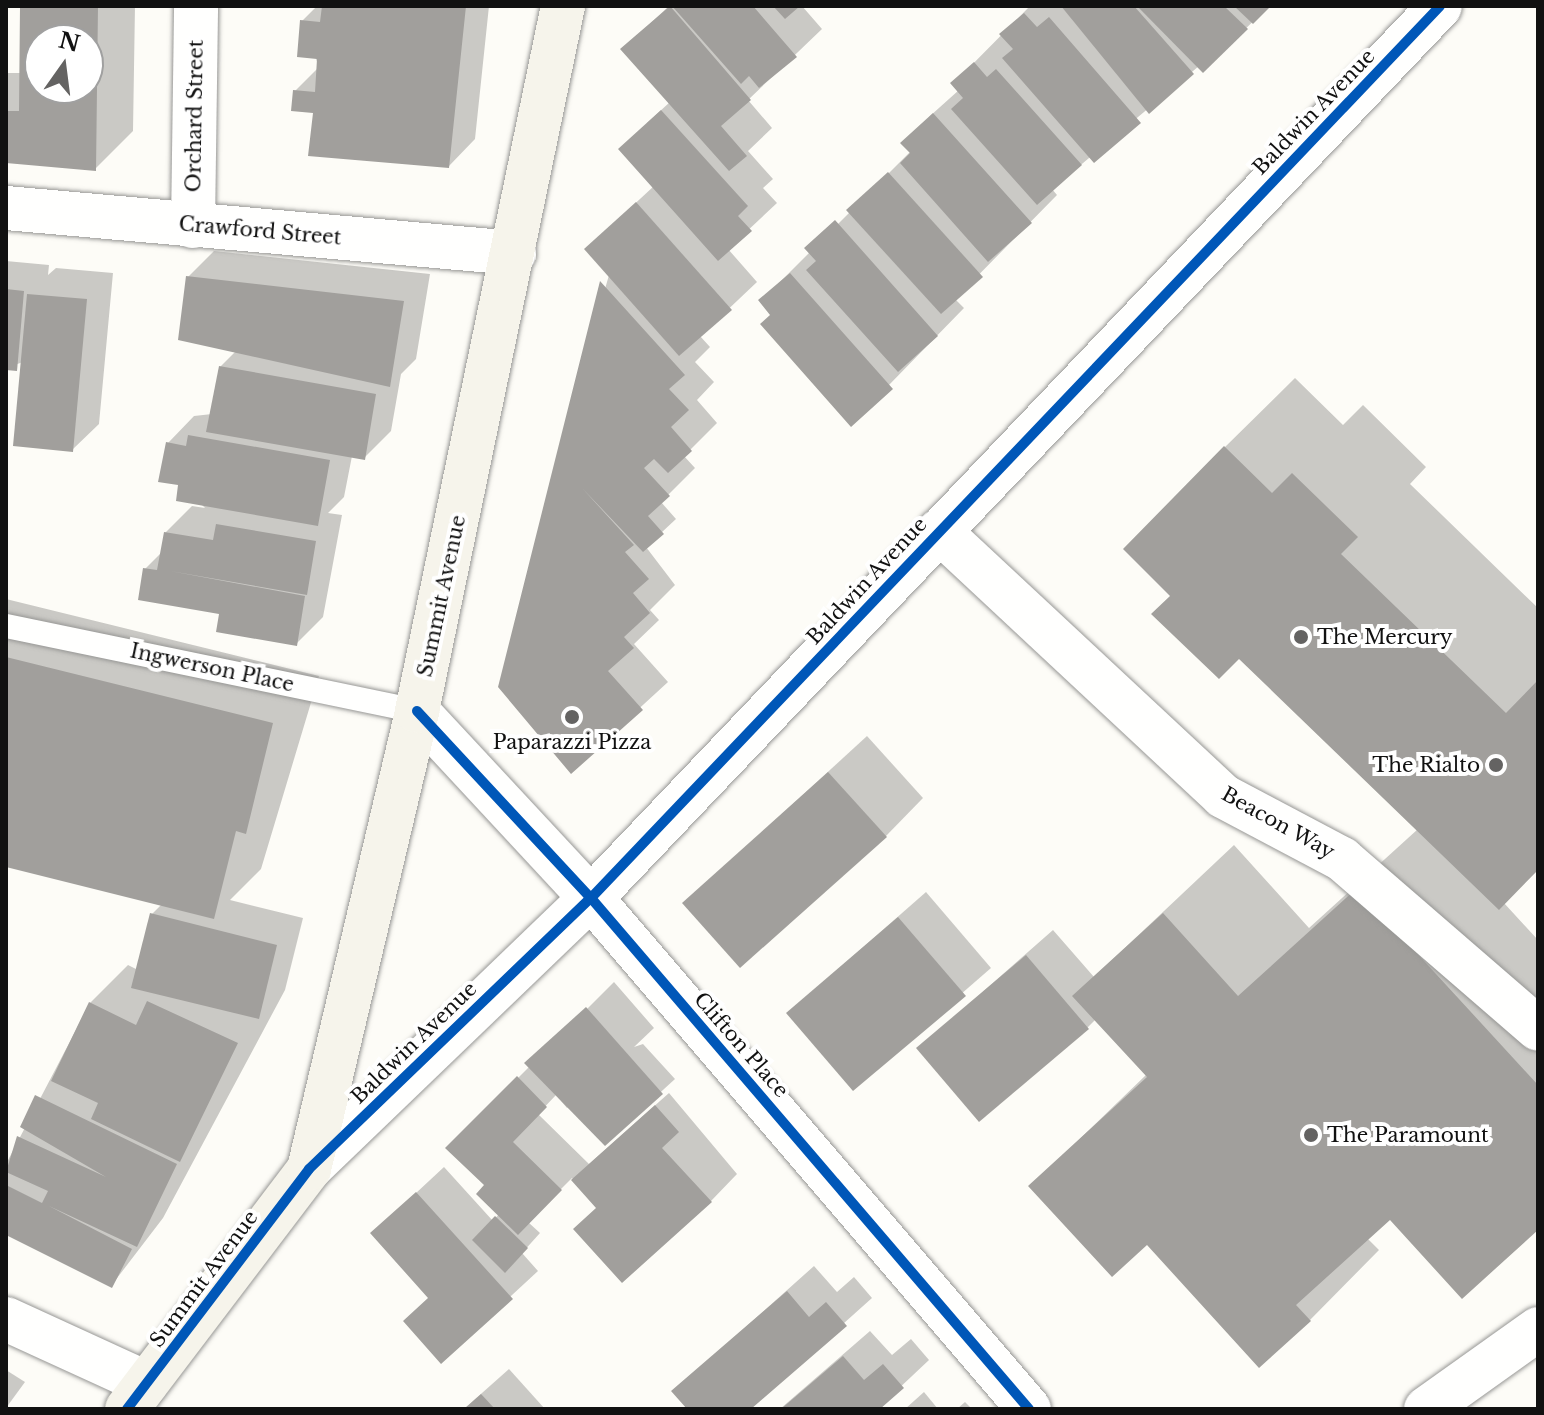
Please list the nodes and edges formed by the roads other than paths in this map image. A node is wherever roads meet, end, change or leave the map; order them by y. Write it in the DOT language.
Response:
graph roads {
  1 [pos="196,6"];
  2 [pos="563,6"];
  3 [pos="1440,6"];
  4 [pos="6,208"];
  5 [pos="193,226"];
  6 [pos="514,253"];
  7 [pos="939,531"];
  8 [pos="6,626"];
  9 [pos="417,711"];
  10 [pos="591,898"];
  11 [pos="1538,1029"];
  12 [pos="309,1169"];
  13 [pos="6,1319"];
  14 [pos="1538,1329"];
  15 [pos="136,1396"];
  16 [pos="1029,1409"];
  17 [pos="1426,1409"];
  1 -- 5 [label="street, Orchard Street"];
  2 -- 6 [label="main road, Summit Avenue"];
  3 -- 7 [label="street, Baldwin Avenue"];
  4 -- 5 [label="street, Crawford Street"];
  5 -- 6 [label="street, Crawford Street"];
  6 -- 9 [label="main road, Summit Avenue"];
  7 -- 10 [label="street, Baldwin Avenue"];
  7 -- 11 [label="street, Beacon Way"];
  8 -- 9 [label="lane, Ingwerson Place"];
  9 -- 10 [label="street, Clifton Place"];
  9 -- 12 [label="main road, Summit Avenue"];
  10 -- 12 [label="street, Baldwin Avenue"];
  10 -- 16 [label="street, Clifton Place"];
  12 -- 15 [label="main road, Summit Avenue"];
  13 -- 15 [label="street"];
  14 -- 17 [label="street"];
}
